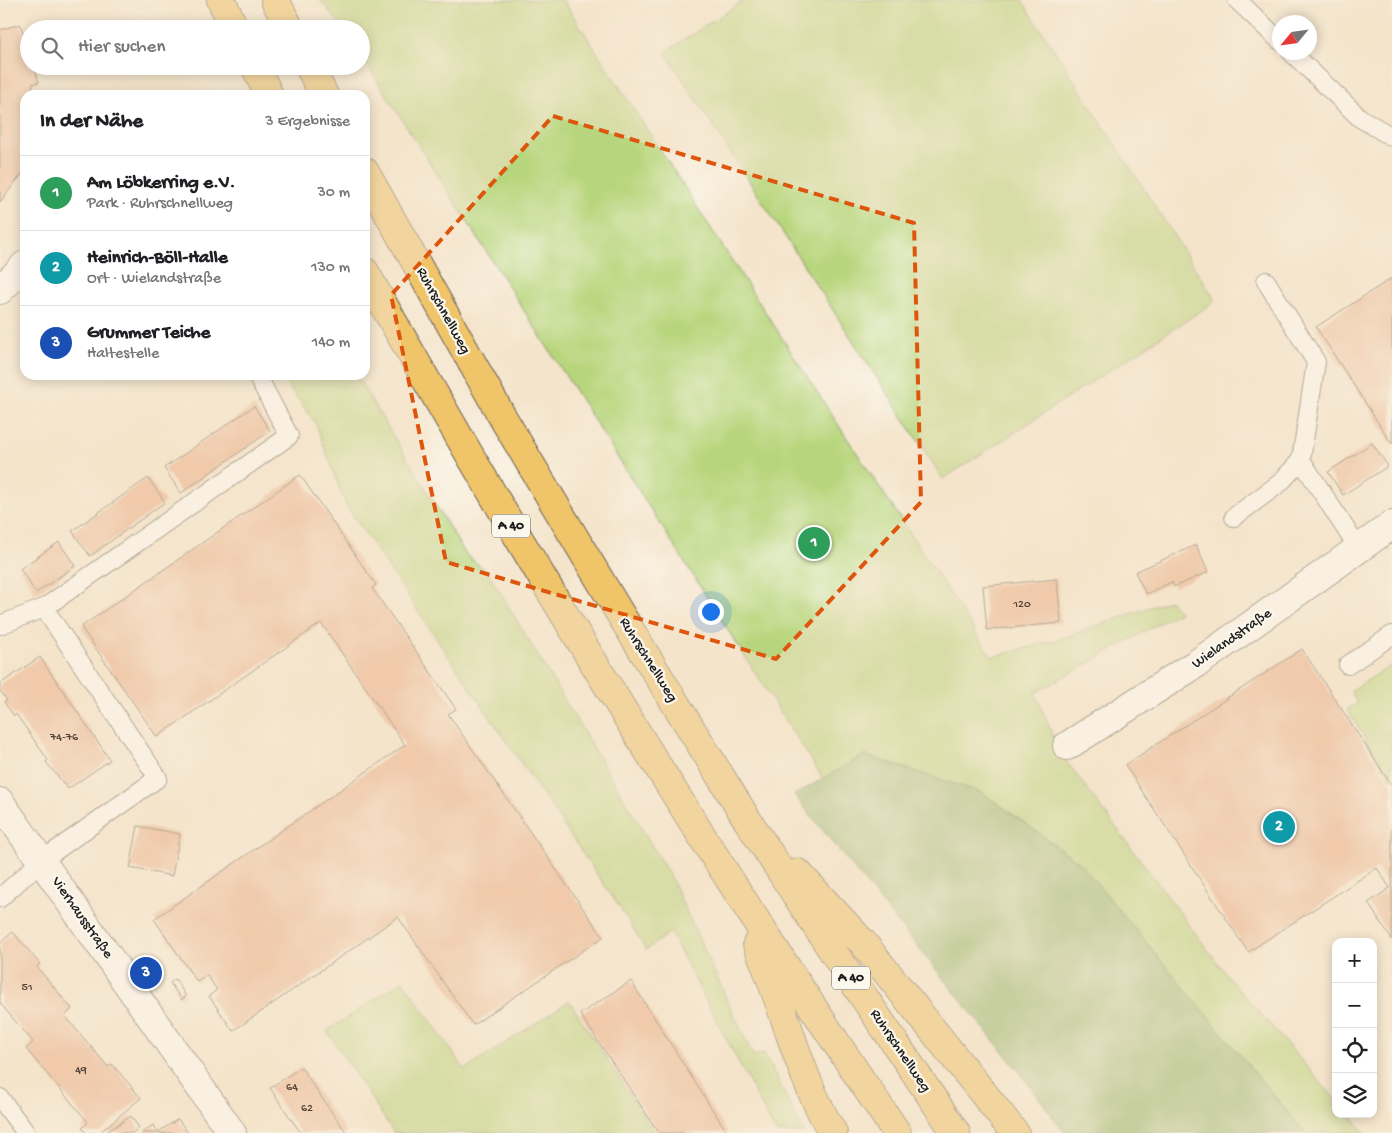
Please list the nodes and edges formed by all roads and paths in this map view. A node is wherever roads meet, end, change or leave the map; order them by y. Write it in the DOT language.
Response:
graph roads {
  1 [pos="221,0"];
  2 [pos="275,0"];
  3 [pos="1237,0"];
  4 [pos="231,20"];
  5 [pos="285,20"];
  6 [pos="1272,33"];
  7 [pos="1299,60"];
  8 [pos="259,75"];
  9 [pos="314,75"];
  10 [pos="267,90"];
  11 [pos="321,90"];
  12 [pos="1392,137"];
  13 [pos="370,181"];
  14 [pos="20,270"];
  15 [pos="370,281"];
  16 [pos="1266,281"];
  17 [pos="0,290"];
  18 [pos="260,380"];
  19 [pos="1301,460"];
  20 [pos="1234,518"];
  21 [pos="1392,525"];
  22 [pos="1358,548"];
  23 [pos="44,608"];
  24 [pos="0,625"];
  25 [pos="1392,635"];
  26 [pos="1348,666"];
  27 [pos="1067,746"];
  28 [pos="0,802"];
  29 [pos="748,821"];
  30 [pos="698,829"];
  31 [pos="42,861"];
  32 [pos="0,898"];
  33 [pos="0,1098"];
  34 [pos="26,1133"];
  35 [pos="232,1133"];
  36 [pos="833,1133"];
  37 [pos="897,1133"];
  38 [pos="956,1133"];
  39 [pos="1014,1133"];
  1 -- 4 [label="highway"];
  2 -- 5 [label="highway"];
  3 -- 6 [label="lane"];
  7 -- 12 [label="lane"];
  8 -- 10 [label="highway"];
  9 -- 11 [label="highway"];
  13 -- 29 [label="highway, Ruhrschnellweg / A 40"];
  14 -- 17 [label="street"];
  15 -- 30 [label="highway, A 40"];
  16 -- 19 [label="lane"];
  18 -- 23 [label="lane"];
  19 -- 20 [label="lane"];
  19 -- 22 [label="lane"];
  21 -- 22 [label="street, Wielandstraße"];
  22 -- 27 [label="street, Wielandstraße"];
  23 -- 24 [label="lane"];
  23 -- 31 [label="lane"];
  25 -- 26 [label="lane"];
  28 -- 31 [label="street, Vierhausstraße"];
  29 -- 38 [label="highway, Ruhrschnellweg / A 40"];
  29 -- 39 [label="highway"];
  30 -- 36 [label="highway"];
  30 -- 37 [label="highway, A 40"];
  31 -- 32 [label="lane"];
  31 -- 35 [label="street, Vierhausstraße"];
  33 -- 34 [label="lane"];
}
